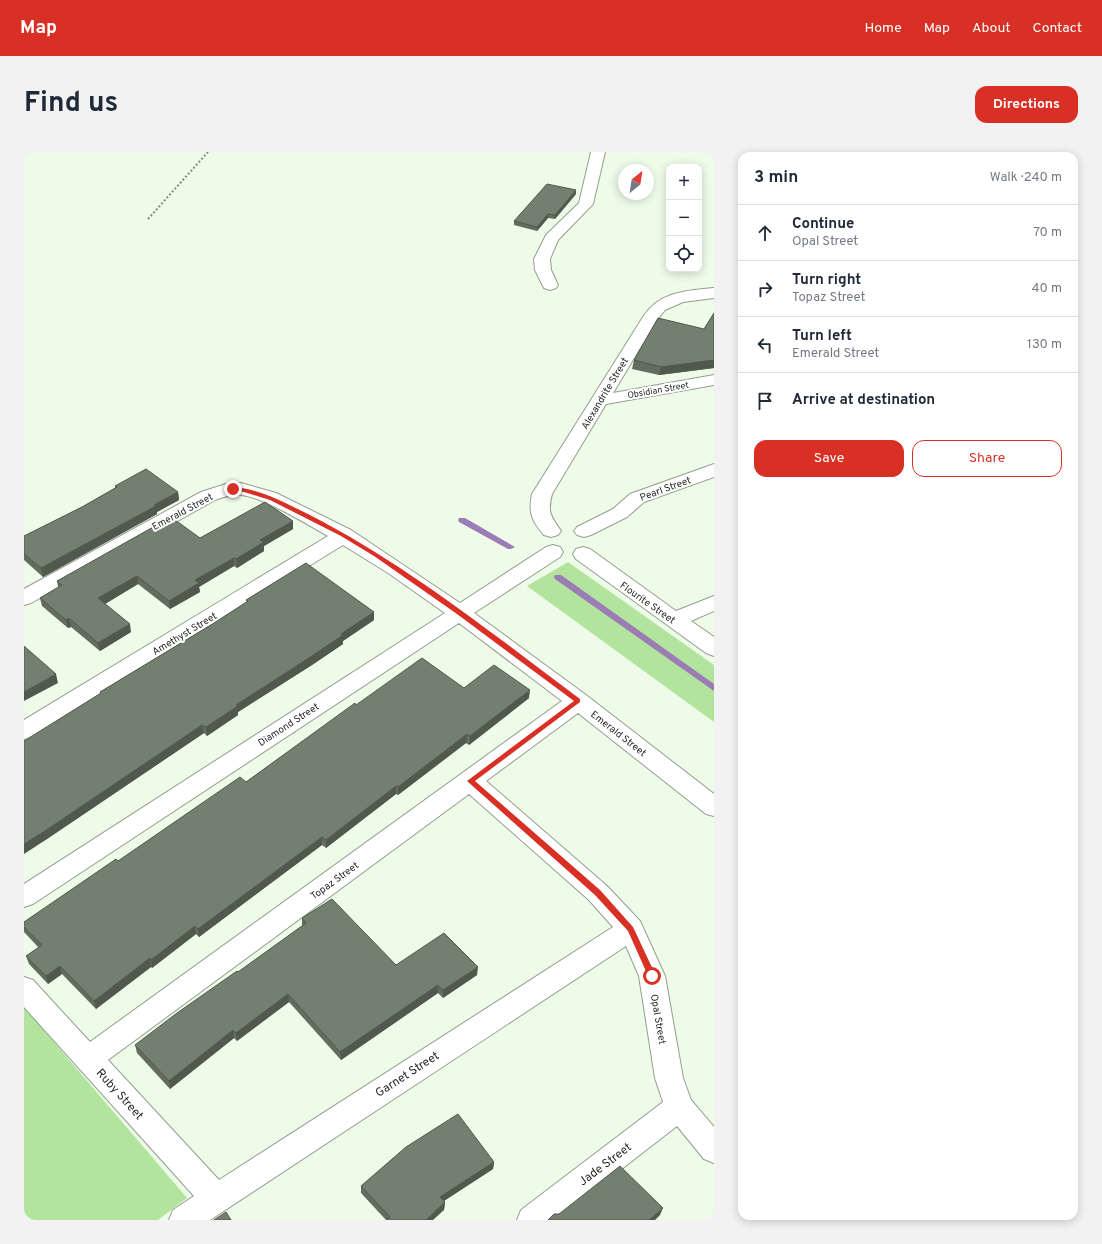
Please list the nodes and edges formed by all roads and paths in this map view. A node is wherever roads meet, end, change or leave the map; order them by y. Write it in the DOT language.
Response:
graph roads {
  1 [pos="208,152"];
  2 [pos="598,152"];
  3 [pos="148,219"];
  4 [pos="550,285"];
  5 [pos="714,293"];
  6 [pos="714,380"];
  7 [pos="601,400"];
  8 [pos="714,470"];
  9 [pos="714,486"];
  10 [pos="620,513"];
  11 [pos="584,532"];
  12 [pos="344,535"];
  13 [pos="552,541"];
  14 [pos="583,554"];
  15 [pos="24,598"];
  16 [pos="714,603"];
  17 [pos="459,612"];
  18 [pos="674,620"];
  19 [pos="714,648"];
  20 [pos="578,701"];
  21 [pos="24,731"];
  22 [pos="470,781"];
  23 [pos="714,807"];
  24 [pos="24,897"];
  25 [pos="631,929"];
  26 [pos="24,988"];
  27 [pos="88,1058"];
  28 [pos="679,1107"];
  29 [pos="714,1149"];
  30 [pos="216,1199"];
  31 [pos="184,1220"];
  32 [pos="532,1220"];
  1 -- 3 [label="path"];
  2 -- 4 [label="street"];
  5 -- 7 [label="street, Alexandrite Street"];
  6 -- 7 [label="street, Obsidian Street"];
  7 -- 13 [label="street, Alexandrite Street"];
  8 -- 10 [label="street, Pearl Street"];
  9 -- 10 [label="street, Pearl Street"];
  10 -- 11 [label="street, Pearl Street"];
  11 -- 13 [label="street"];
  11 -- 14 [label="street"];
  12 -- 15 [label="street, Emerald Street"];
  12 -- 17 [label="street, Emerald Street"];
  12 -- 21 [label="street, Amethyst Street"];
  13 -- 14 [label="street"];
  13 -- 17 [label="street, Diamond Street"];
  14 -- 18 [label="street, Flourite Street"];
  16 -- 18 [label="street"];
  17 -- 20 [label="street, Emerald Street"];
  17 -- 24 [label="street, Diamond Street"];
  18 -- 19 [label="street, Flourite Street"];
  20 -- 22 [label="street, Topaz Street"];
  20 -- 23 [label="street, Emerald Street"];
  22 -- 25 [label="street, Opal Street"];
  22 -- 27 [label="street, Topaz Street"];
  25 -- 28 [label="street, Opal Street"];
  25 -- 30 [label="street, Garnet Street"];
  26 -- 27 [label="street, Ruby Street"];
  27 -- 30 [label="street, Ruby Street"];
  28 -- 29 [label="street, Opal Street"];
  28 -- 32 [label="street, Jade Street"];
  30 -- 31 [label="street, Garnet Street"];
}
